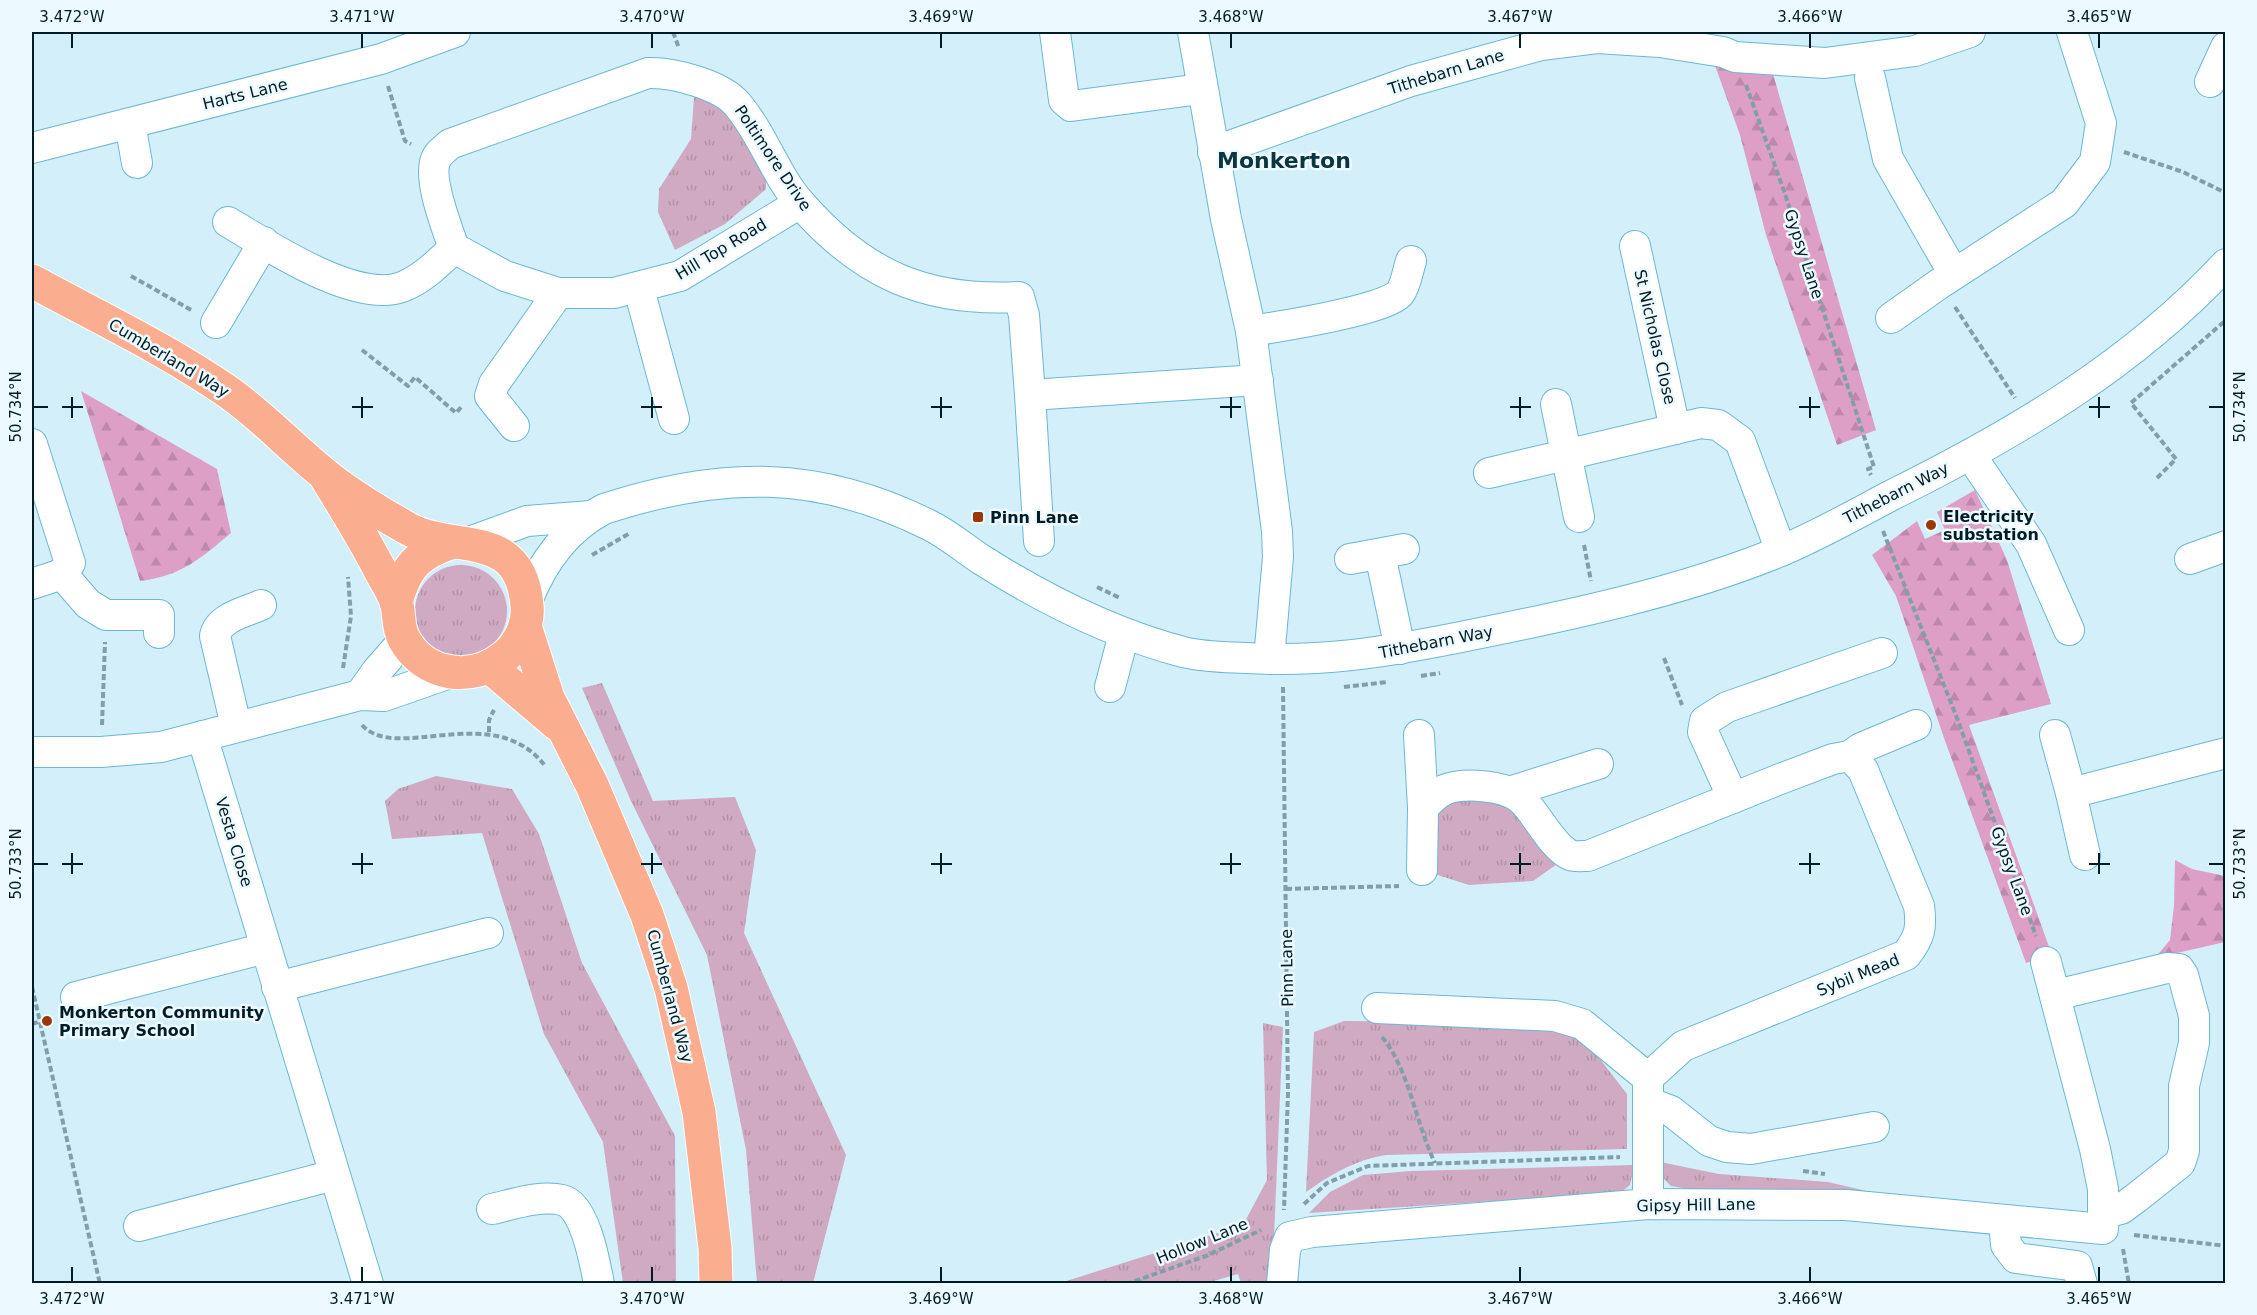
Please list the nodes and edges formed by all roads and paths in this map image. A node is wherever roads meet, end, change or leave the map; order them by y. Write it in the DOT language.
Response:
graph roads {
  1 [pos="455,32"];
  2 [pos="1055,32"];
  3 [pos="1193,32"];
  4 [pos="1970,32"];
  5 [pos="2072,32"];
  6 [pos="2226,47"];
  7 [pos="1735,57"];
  8 [pos="1870,78"];
  9 [pos="2210,82"];
  10 [pos="388,85"];
  11 [pos="1201,89"];
  12 [pos="129,124"];
  13 [pos="32,148"];
  14 [pos="1213,152"];
  15 [pos="437,156"];
  16 [pos="2148,159"];
  17 [pos="137,163"];
  18 [pos="2226,193"];
  19 [pos="800,203"];
  20 [pos="228,222"];
  21 [pos="264,242"];
  22 [pos="1635,246"];
  23 [pos="454,248"];
  24 [pos="1411,261"];
  25 [pos="2226,264"];
  26 [pos="1954,274"];
  27 [pos="131,276"];
  28 [pos="32,281"];
  29 [pos="639,289"];
  30 [pos="558,293"];
  31 [pos="1961,315"];
  32 [pos="1891,318"];
  33 [pos="2226,320"];
  34 [pos="216,323"];
  35 [pos="1251,331"];
  36 [pos="362,350"];
  37 [pos="1258,380"];
  38 [pos="1030,395"];
  39 [pos="490,396"];
  40 [pos="2018,403"];
  41 [pos="1556,404"];
  42 [pos="674,419"];
  43 [pos="514,426"];
  44 [pos="1675,429"];
  45 [pos="32,444"];
  46 [pos="1566,454"];
  47 [pos="1971,456"];
  48 [pos="1489,473"];
  49 [pos="324,474"];
  50 [pos="2157,478"];
  51 [pos="1873,481"];
  52 [pos="591,516"];
  53 [pos="1579,517"];
  54 [pos="1880,523"];
  55 [pos="638,528"];
  56 [pos="1039,541"];
  57 [pos="461,542"];
  58 [pos="2226,546"];
  59 [pos="1781,551"];
  60 [pos="1350,559"];
  61 [pos="2190,559"];
  62 [pos="584,560"];
  63 [pos="348,573"];
  64 [pos="62,574"];
  65 [pos="32,584"];
  66 [pos="1096,587"];
  67 [pos="396,602"];
  68 [pos="1129,602"];
  69 [pos="261,605"];
  70 [pos="1596,607"];
  71 [pos="526,614"];
  72 [pos="106,615"];
  73 [pos="2069,630"];
  74 [pos="159,633"];
  75 [pos="1124,634"];
  76 [pos="348,640"];
  77 [pos="404,640"];
  78 [pos="1400,649"];
  79 [pos="1882,653"];
  80 [pos="1664,658"];
  81 [pos="490,667"];
  82 [pos="1443,672"];
  83 [pos="450,673"];
  84 [pos="1270,674"];
  85 [pos="1411,678"];
  86 [pos="1390,681"];
  87 [pos="1110,687"];
  88 [pos="1338,687"];
  89 [pos="1294,689"];
  90 [pos="1681,704"];
  91 [pos="358,707"];
  92 [pos="1285,717"];
  93 [pos="1916,725"];
  94 [pos="236,726"];
  95 [pos="560,727"];
  96 [pos="1419,735"];
  97 [pos="2055,735"];
  98 [pos="202,736"];
  99 [pos="32,752"];
  100 [pos="100,752"];
  101 [pos="2226,753"];
  102 [pos="1850,756"];
  103 [pos="1598,764"];
  104 [pos="549,770"];
  105 [pos="1509,792"];
  106 [pos="2071,793"];
  107 [pos="1733,798"];
  108 [pos="1423,808"];
  109 [pos="2085,855"];
  110 [pos="1422,870"];
  111 [pos="1286,889"];
  112 [pos="488,933"];
  113 [pos="266,948"];
  114 [pos="2046,962"];
  115 [pos="32,987"];
  116 [pos="278,987"];
  117 [pos="2056,995"];
  118 [pos="76,997"];
  119 [pos="1377,1008"];
  120 [pos="38,1022"];
  121 [pos="32,1024"];
  122 [pos="1649,1091"];
  123 [pos="1874,1127"];
  124 [pos="1647,1156"];
  125 [pos="1435,1163"];
  126 [pos="1794,1171"];
  127 [pos="1828,1174"];
  128 [pos="334,1175"];
  129 [pos="1648,1204"];
  130 [pos="1301,1207"];
  131 [pos="492,1209"];
  132 [pos="2004,1221"];
  133 [pos="2110,1225"];
  134 [pos="139,1226"];
  135 [pos="1282,1227"];
  136 [pos="2226,1246"];
  137 [pos="100,1284"];
  138 [pos="368,1284"];
  139 [pos="599,1284"];
  140 [pos="716,1284"];
  141 [pos="1126,1284"];
  142 [pos="1282,1284"];
  143 [pos="2082,1284"];
  144 [pos="2129,1284"];
  1 -- 12 [label="street, Harts Lane"];
  2 -- 11 [label="street"];
  3 -- 11 [label="street"];
  4 -- 7 [label="street, Tithebarn Lane"];
  5 -- 26 [label="street"];
  6 -- 9 [label="street"];
  7 -- 14 [label="street, Tithebarn Lane"];
  7 -- 51 [label="path, Gypsy Lane"];
  8 -- 26 [label="street"];
  10 -- 15 [label="path"];
  11 -- 14 [label="street"];
  12 -- 13 [label="street, Harts Lane"];
  12 -- 17 [label="street"];
  14 -- 35 [label="street"];
  15 -- 19 [label="street, Poltimore Drive"];
  15 -- 23 [label="street"];
  16 -- 18 [label="path"];
  19 -- 29 [label="street, Hill Top Road"];
  19 -- 38 [label="street, Poltimore Drive"];
  20 -- 21 [label="street"];
  21 -- 23 [label="street"];
  21 -- 34 [label="street"];
  22 -- 44 [label="street, St Nicholas Close"];
  23 -- 30 [label="street, Hill Top Road"];
  24 -- 35 [label="street"];
  25 -- 47 [label="street, Tithebarn Way"];
  26 -- 32 [label="street"];
  27 -- 34 [label="path"];
  28 -- 49 [label="main road, Cumberland Way"];
  29 -- 30 [label="street, Hill Top Road"];
  29 -- 42 [label="street"];
  30 -- 39 [label="street"];
  31 -- 40 [label="path"];
  33 -- 50 [label="path"];
  35 -- 37 [label="street"];
  36 -- 39 [label="path"];
  37 -- 38 [label="street"];
  37 -- 84 [label="street"];
  38 -- 56 [label="street, Poltimore Drive"];
  39 -- 43 [label="street"];
  41 -- 46 [label="street"];
  44 -- 46 [label="street"];
  44 -- 59 [label="street"];
  45 -- 64 [label="street"];
  46 -- 48 [label="street"];
  46 -- 53 [label="street"];
  47 -- 59 [label="street, Tithebarn Way"];
  47 -- 73 [label="street"];
  49 -- 57 [label="main road, Cumberland Way"];
  49 -- 67 [label="main road, Cumberland Way"];
  52 -- 57 [label="street, Tithebarn Way"];
  52 -- 71 [label="street, Tithebarn Way"];
  52 -- 75 [label="street, Tithebarn Way"];
  53 -- 70 [label="path"];
  54 -- 114 [label="path, Gypsy Lane"];
  55 -- 62 [label="path"];
  57 -- 67 [label="main road, Cumberland Way"];
  57 -- 71 [label="main road, Cumberland Way"];
  58 -- 61 [label="street"];
  59 -- 70 [label="street, Tithebarn Way"];
  60 -- 78 [label="street"];
  63 -- 76 [label="path"];
  64 -- 65 [label="street"];
  64 -- 72 [label="street"];
  66 -- 68 [label="path"];
  67 -- 77 [label="main road, Cumberland Way"];
  69 -- 94 [label="street"];
  70 -- 78 [label="street, Tithebarn Way"];
  71 -- 81 [label="main road"];
  71 -- 95 [label="main road, Cumberland Way"];
  72 -- 74 [label="street"];
  72 -- 100 [label="path"];
  75 -- 84 [label="street, Tithebarn Way"];
  75 -- 87 [label="street"];
  77 -- 83 [label="main road"];
  77 -- 91 [label="street"];
  78 -- 84 [label="street, Tithebarn Way"];
  79 -- 107 [label="street"];
  80 -- 90 [label="path"];
  81 -- 83 [label="main road"];
  81 -- 95 [label="main road, Cumberland Way"];
  82 -- 85 [label="path"];
  83 -- 91 [label="street"];
  84 -- 89 [label="path"];
  86 -- 88 [label="path"];
  91 -- 94 [label="street"];
  91 -- 104 [label="path"];
  92 -- 111 [label="path, Pinn Lane"];
  93 -- 102 [label="street"];
  94 -- 98 [label="street"];
  95 -- 140 [label="main road, Cumberland Way"];
  96 -- 108 [label="street"];
  97 -- 106 [label="street"];
  98 -- 100 [label="street"];
  98 -- 113 [label="street, Vesta Close"];
  99 -- 100 [label="street"];
  101 -- 106 [label="street"];
  102 -- 107 [label="street"];
  102 -- 122 [label="street, Sybil Mead"];
  103 -- 105 [label="street"];
  105 -- 107 [label="street"];
  105 -- 108 [label="street"];
  106 -- 109 [label="street"];
  108 -- 110 [label="street"];
  110 -- 111 [label="path"];
  111 -- 135 [label="path, Pinn Lane"];
  112 -- 116 [label="street"];
  113 -- 116 [label="street, Vesta Close"];
  113 -- 118 [label="street"];
  114 -- 117 [label="street"];
  115 -- 120 [label="path"];
  116 -- 128 [label="street, Vesta Close"];
  117 -- 133 [label="street"];
  117 -- 133 [label="street"];
  119 -- 122 [label="street"];
  119 -- 125 [label="path"];
  120 -- 121 [label="path"];
  120 -- 137 [label="path"];
  122 -- 123 [label="street"];
  122 -- 124 [label="street"];
  124 -- 125 [label="path"];
  124 -- 129 [label="street"];
  125 -- 130 [label="path"];
  126 -- 127 [label="path"];
  128 -- 134 [label="street"];
  128 -- 138 [label="street, Vesta Close"];
  129 -- 132 [label="street, Gipsy Hill Lane"];
  129 -- 135 [label="street, Gipsy Hill Lane"];
  131 -- 139 [label="street"];
  132 -- 133 [label="street, Gipsy Hill Lane"];
  132 -- 143 [label="street"];
  133 -- 136 [label="path"];
  133 -- 144 [label="path"];
  135 -- 141 [label="path, Hollow Lane"];
  135 -- 142 [label="street"];
}
